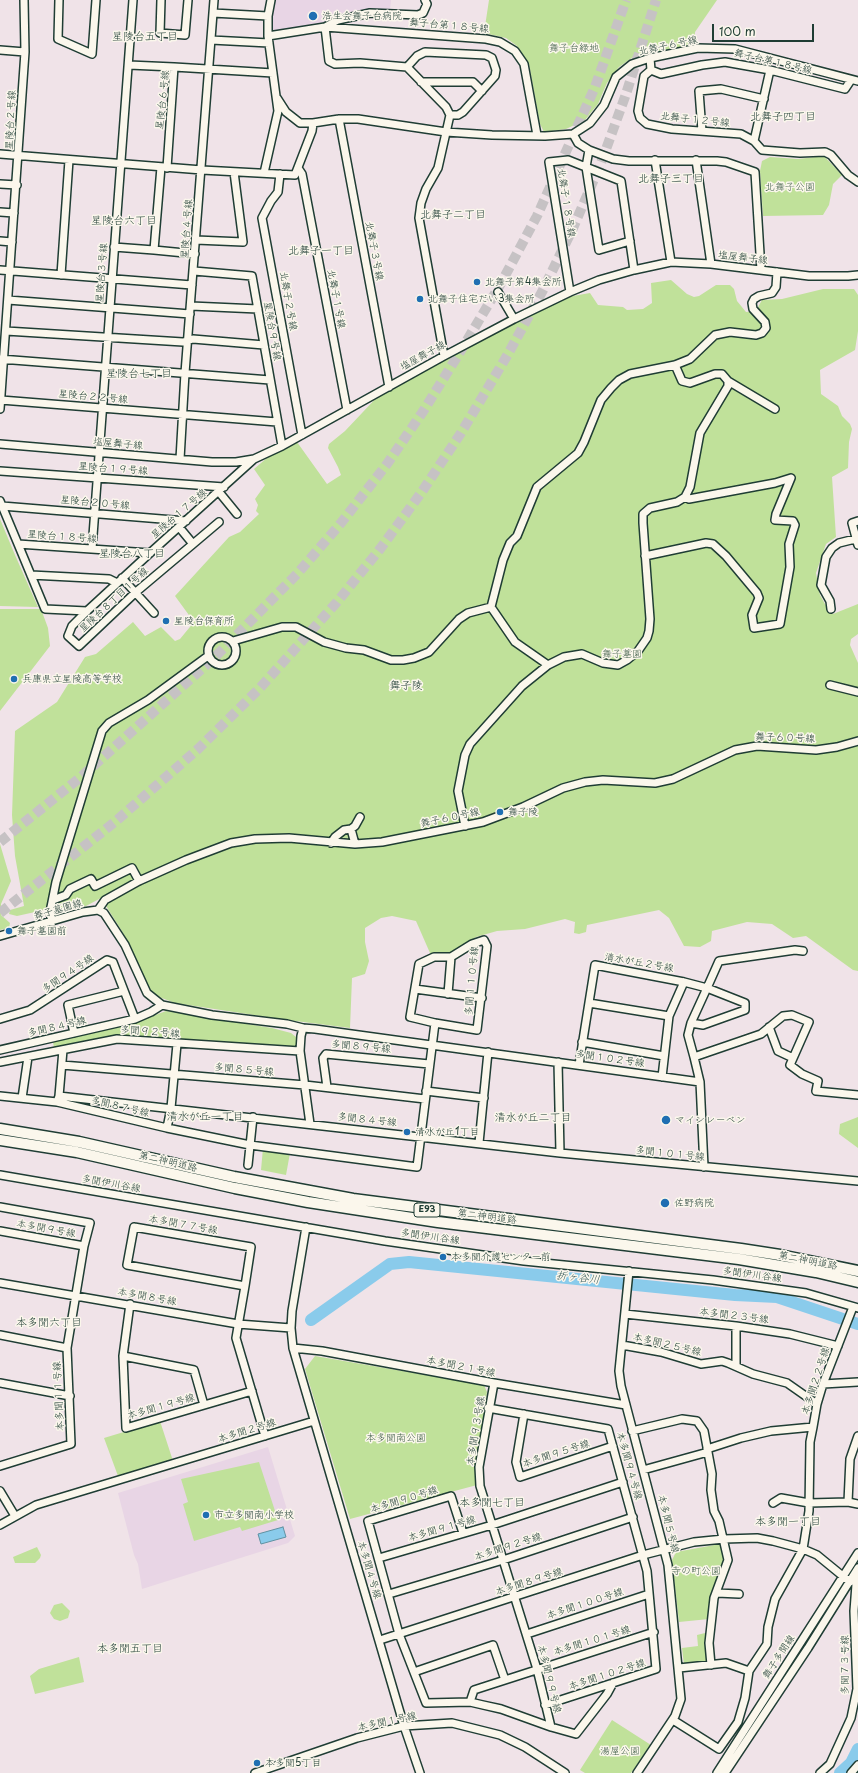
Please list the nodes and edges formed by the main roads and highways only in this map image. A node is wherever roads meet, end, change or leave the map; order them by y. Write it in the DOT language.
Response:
graph roads {
  1 [pos="0,1129"];
  2 [pos="0,1140"];
  3 [pos="858,1271"];
  4 [pos="858,1282"];
  1 -- 3 [label="highway, 第二神明道路 / E93"];
  2 -- 4 [label="highway, 第二神明道路 / E93"];
}
